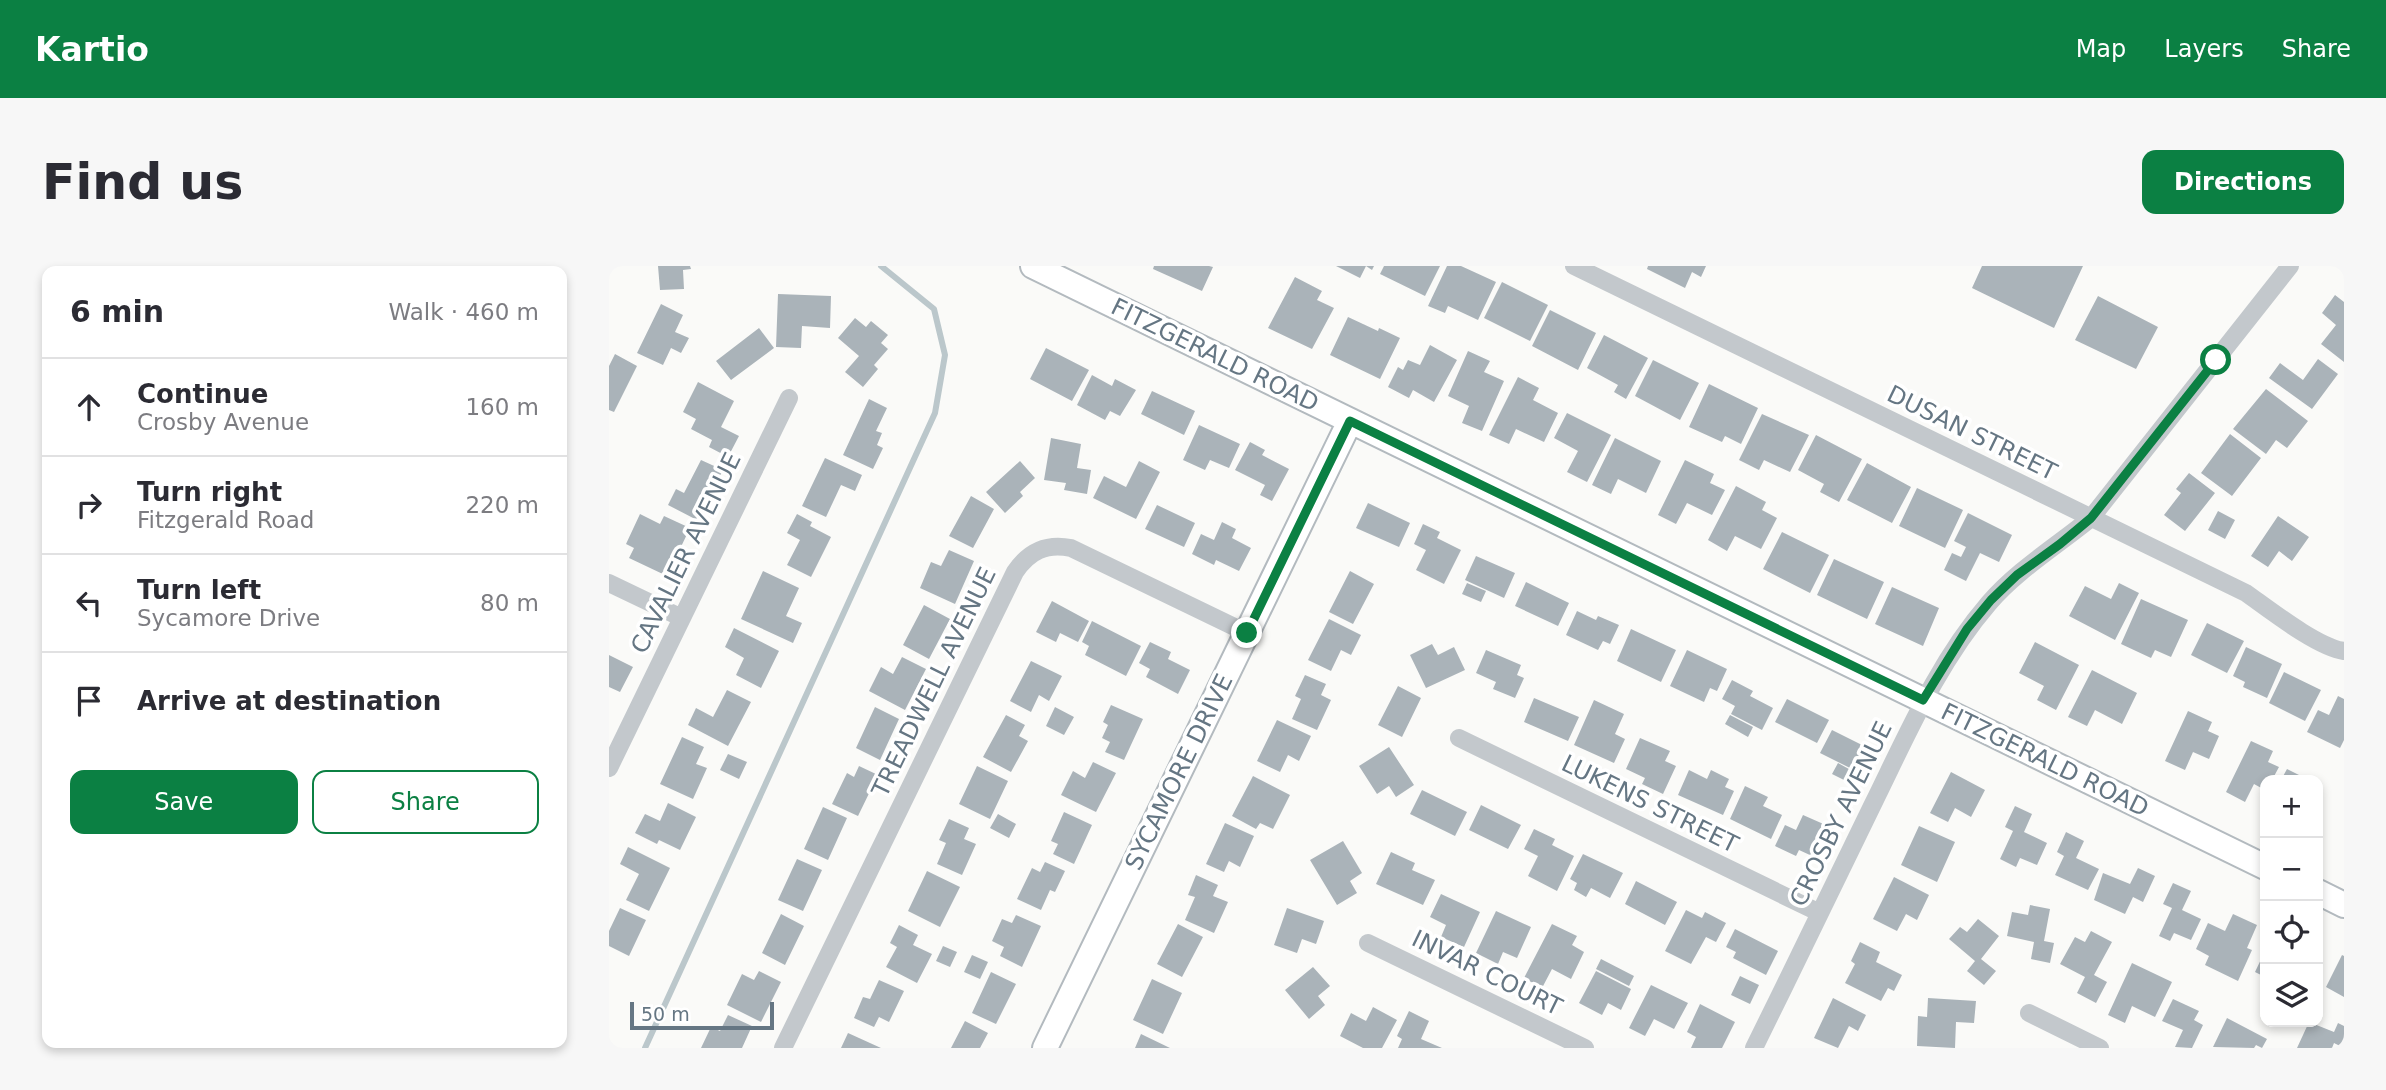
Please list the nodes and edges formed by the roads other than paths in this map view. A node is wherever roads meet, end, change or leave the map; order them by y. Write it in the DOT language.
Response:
graph roads {
  1 [pos="1033,266"];
  2 [pos="2290,266"];
  3 [pos="1582,268"];
  4 [pos="789,398"];
  5 [pos="1350,421"];
  6 [pos="2091,518"];
  7 [pos="609,583"];
  8 [pos="682,618"];
  9 [pos="1247,633"];
  10 [pos="2344,651"];
  11 [pos="1923,700"];
  12 [pos="1459,738"];
  13 [pos="609,768"];
  14 [pos="2260,865"];
  15 [pos="2323,894"];
  16 [pos="2344,905"];
  17 [pos="1820,913"];
  18 [pos="1368,943"];
  19 [pos="2029,1013"];
  20 [pos="783,1048"];
  21 [pos="1045,1048"];
  22 [pos="1585,1048"];
  23 [pos="1754,1048"];
  24 [pos="2100,1048"];
  1 -- 5 [label="main road, FITZGERALD ROAD"];
  2 -- 6 [label="street, CROSBY AVENUE"];
  3 -- 6 [label="street, DUSAN STREET"];
  4 -- 8 [label="street, CAVALIER AVENUE"];
  5 -- 9 [label="main road, SYCAMORE DRIVE"];
  5 -- 11 [label="main road, FITZGERALD ROAD"];
  6 -- 10 [label="street, DUSAN STREET"];
  6 -- 11 [label="street, CROSBY AVENUE"];
  7 -- 8 [label="street"];
  8 -- 13 [label="street, CAVALIER AVENUE"];
  9 -- 20 [label="street, TREADWELL AVENUE"];
  9 -- 21 [label="main road, SYCAMORE DRIVE"];
  11 -- 14 [label="main road, FITZGERALD ROAD"];
  11 -- 17 [label="street, CROSBY AVENUE"];
  12 -- 17 [label="street, LUKENS STREET"];
  15 -- 16 [label="main road"];
  17 -- 23 [label="street, CROSBY AVENUE"];
  18 -- 22 [label="street, INVAR COURT"];
  19 -- 24 [label="street"];
}
